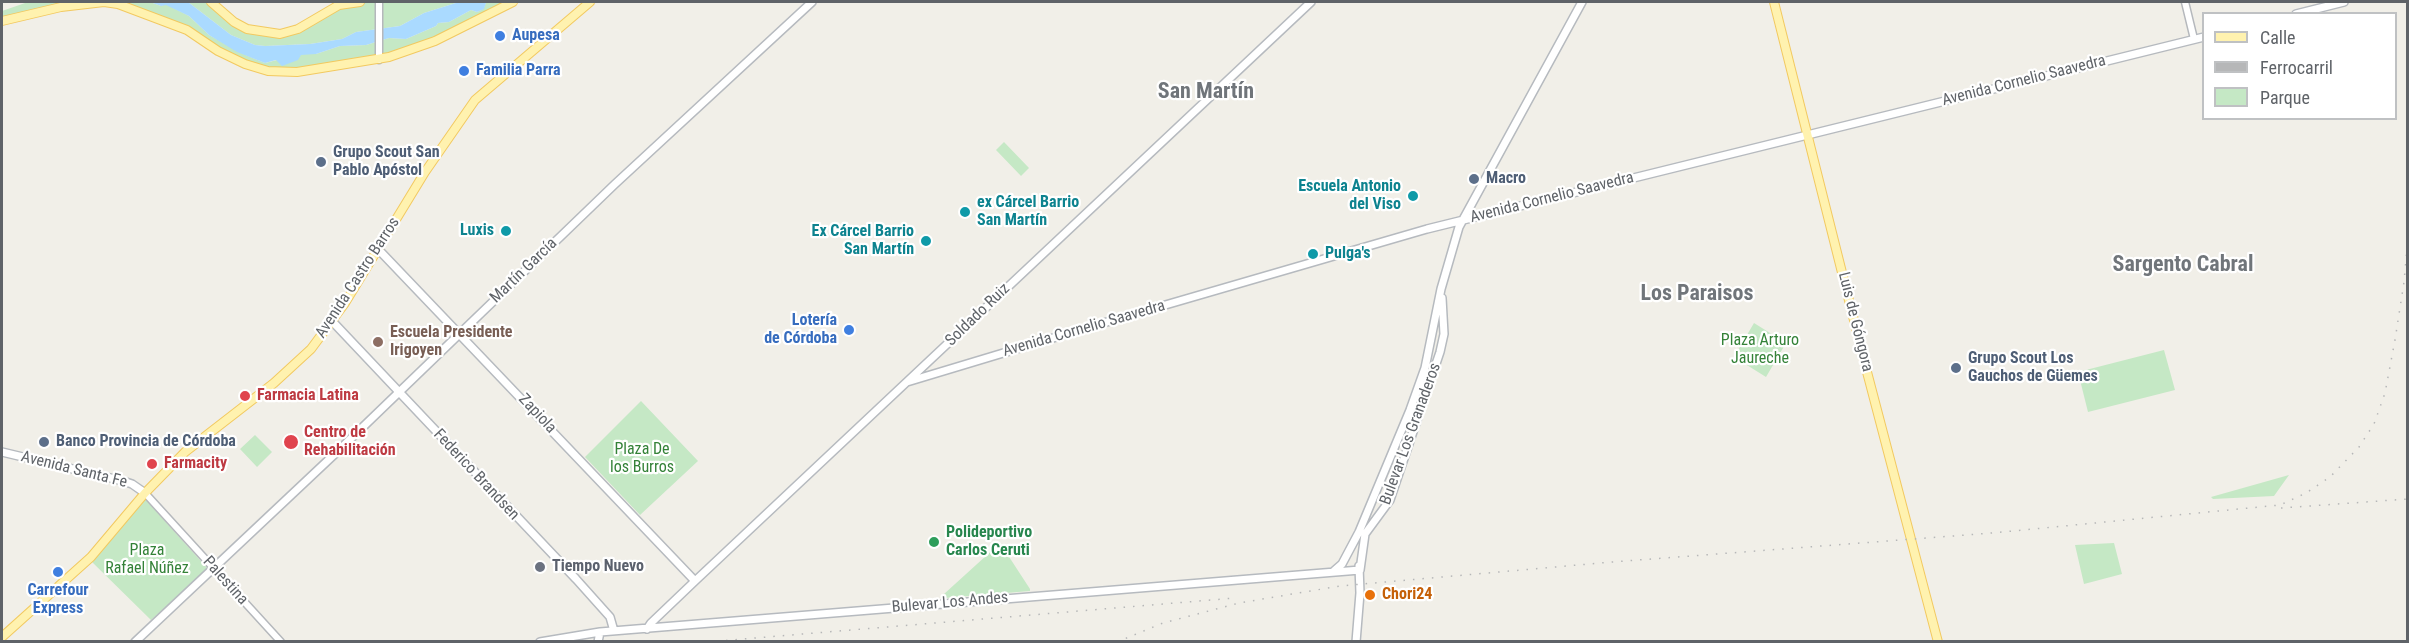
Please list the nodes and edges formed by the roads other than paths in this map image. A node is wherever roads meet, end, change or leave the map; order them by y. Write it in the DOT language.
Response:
graph roads {
  1 [pos="211,2"];
  2 [pos="360,2"];
  3 [pos="513,2"];
  4 [pos="590,2"];
  5 [pos="812,2"];
  6 [pos="1311,2"];
  7 [pos="1582,2"];
  8 [pos="1774,2"];
  9 [pos="2185,2"];
  10 [pos="2344,2"];
  11 [pos="379,4"];
  12 [pos="2304,12"];
  13 [pos="2,21"];
  14 [pos="2202,37"];
  15 [pos="2194,39"];
  16 [pos="378,57"];
  17 [pos="1807,135"];
  18 [pos="1462,219"];
  19 [pos="378,249"];
  20 [pos="1441,289"];
  21 [pos="332,321"];
  22 [pos="460,333"];
  23 [pos="907,382"];
  24 [pos="398,392"];
  25 [pos="2,452"];
  26 [pos="145,493"];
  27 [pos="1359,532"];
  28 [pos="214,568"];
  29 [pos="1360,570"];
  30 [pos="1334,571"];
  31 [pos="695,581"];
  32 [pos="647,629"];
  33 [pos="614,631"];
  34 [pos="600,632"];
  35 [pos="590,633"];
  36 [pos="2,637"];
  37 [pos="135,642"];
  38 [pos="281,642"];
  39 [pos="540,642"];
  40 [pos="593,642"];
  41 [pos="598,642"];
  42 [pos="1356,642"];
  43 [pos="1938,642"];
  1 -- 2 [label="main road"];
  3 -- 16 [label="main road"];
  4 -- 19 [label="main road, Avenida Castro Barros"];
  5 -- 22 [label="main road, Martín García"];
  6 -- 23 [label="main road, Soldado Ruiz"];
  7 -- 18 [label="main road, Bulevar Los Granaderos"];
  8 -- 17 [label="main road, Luis de Góngora"];
  9 -- 15 [label="street"];
  10 -- 12 [label="main road"];
  11 -- 16 [label="street"];
  13 -- 16 [label="main road"];
  14 -- 15 [label="main road, Avenida Cornelio Saavedra"];
  15 -- 17 [label="main road, Avenida Cornelio Saavedra"];
  17 -- 18 [label="main road, Avenida Cornelio Saavedra"];
  17 -- 43 [label="main road, Luis de Góngora"];
  18 -- 20 [label="main road, Bulevar Los Granaderos"];
  18 -- 23 [label="main road, Avenida Cornelio Saavedra"];
  19 -- 21 [label="main road, Avenida Castro Barros"];
  19 -- 22 [label="main road, Zapiola"];
  20 -- 27 [label="main road, Bulevar Los Granaderos"];
  20 -- 29 [label="main road, Bulevar Los Granaderos"];
  21 -- 24 [label="main road, Federico Brandsen"];
  21 -- 26 [label="main road, Avenida Castro Barros"];
  22 -- 24 [label="main road, Martín García"];
  22 -- 31 [label="main road, Zapiola"];
  23 -- 31 [label="main road, Soldado Ruiz"];
  24 -- 28 [label="main road, Martín García"];
  24 -- 33 [label="main road, Federico Brandsen"];
  25 -- 26 [label="main road, Avenida Santa Fe"];
  26 -- 28 [label="street, Palestina"];
  26 -- 36 [label="main road, Avenida Castro Barros"];
  27 -- 29 [label="main road, Bulevar Los Granaderos"];
  27 -- 30 [label="main road, Bulevar Los Granaderos"];
  28 -- 37 [label="main road, Martín García"];
  28 -- 38 [label="street, Palestina"];
  29 -- 30 [label="main road, Bulevar Los Andes"];
  29 -- 42 [label="main road"];
  30 -- 32 [label="main road, Bulevar Los Andes"];
  31 -- 32 [label="main road, Soldado Ruiz"];
  32 -- 33 [label="main road, Bulevar Los Andes"];
  33 -- 34 [label="main road, Bulevar Los Andes"];
  34 -- 35 [label="main road, Bulevar Los Andes"];
  34 -- 41 [label="main road"];
  35 -- 39 [label="main road, Bulevar Los Andes"];
  35 -- 40 [label="main road"];
}
